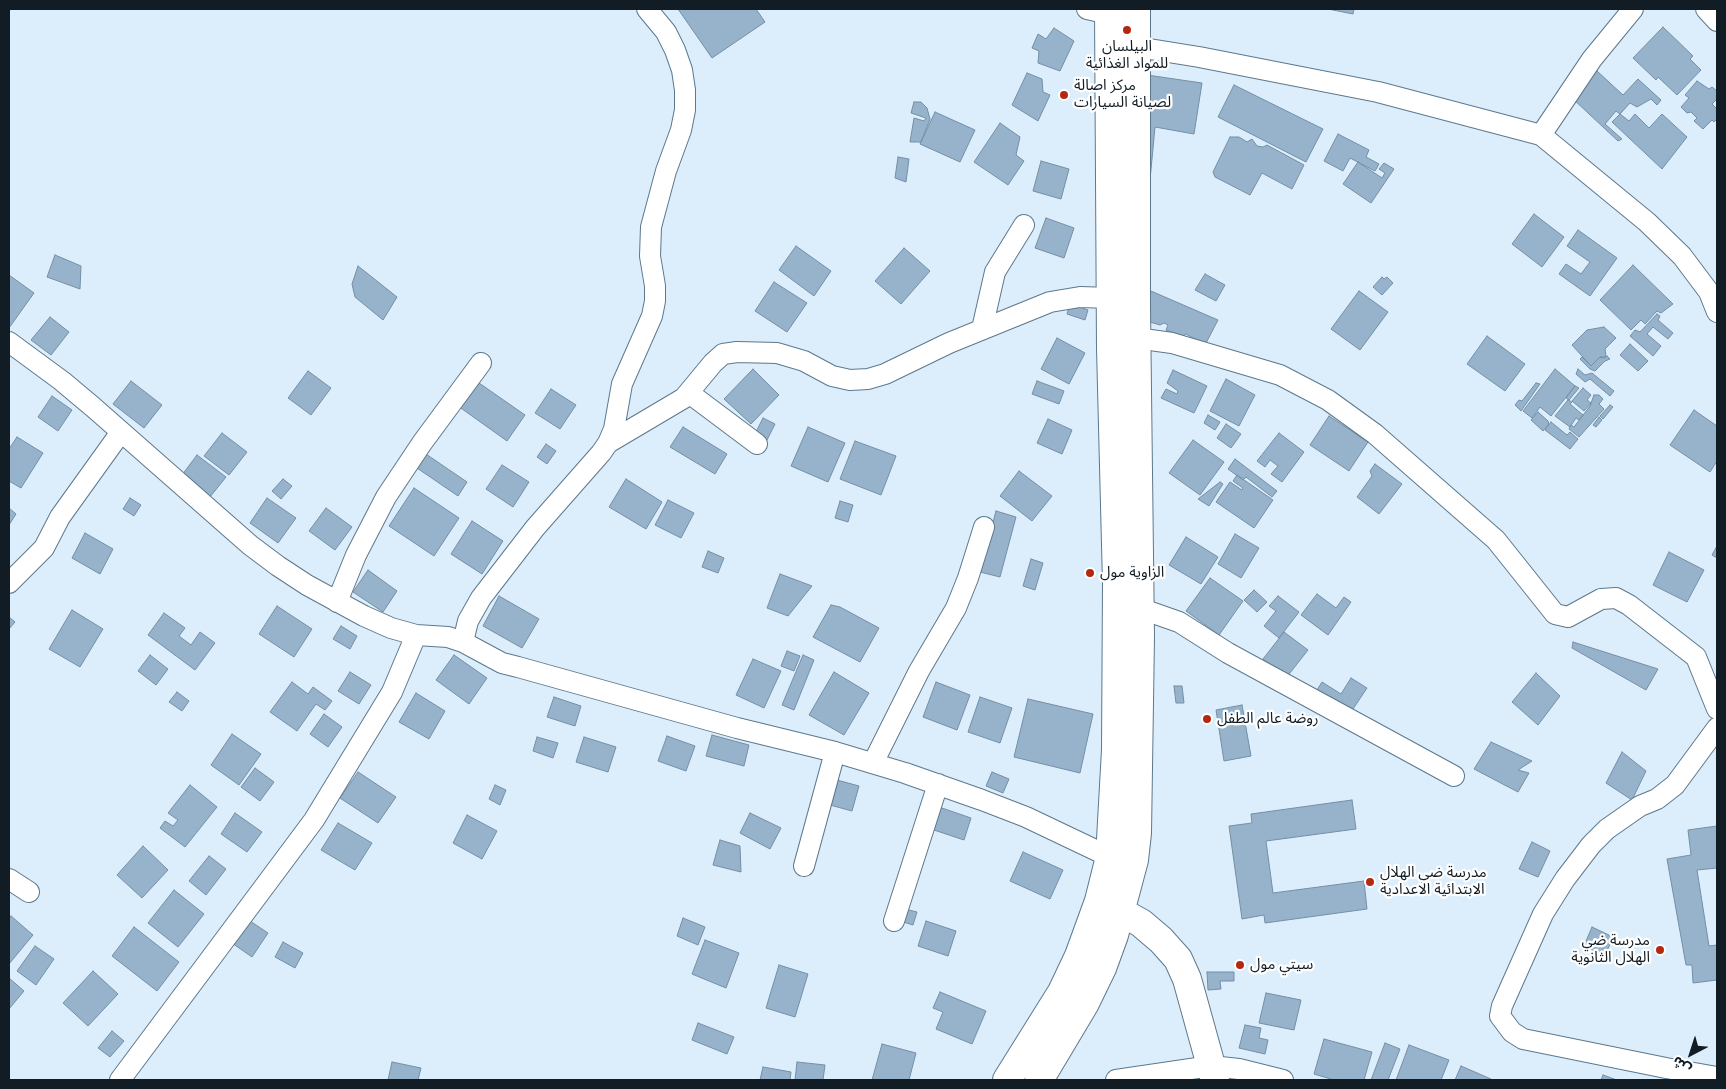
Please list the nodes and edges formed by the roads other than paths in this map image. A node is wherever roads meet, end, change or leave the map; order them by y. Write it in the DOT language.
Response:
graph roads {
  1 [pos="647,9"];
  2 [pos="1136,9"];
  3 [pos="1633,9"];
  4 [pos="1706,9"];
  5 [pos="1102,10"];
  6 [pos="1717,21"];
  7 [pos="1138,47"];
  8 [pos="1540,135"];
  9 [pos="1024,226"];
  10 [pos="1713,294"];
  11 [pos="1111,298"];
  12 [pos="1717,312"];
  13 [pos="982,329"];
  14 [pos="1136,338"];
  15 [pos="9,342"];
  16 [pos="481,363"];
  17 [pos="689,393"];
  18 [pos="121,432"];
  19 [pos="608,443"];
  20 [pos="757,444"];
  21 [pos="984,527"];
  22 [pos="9,583"];
  23 [pos="337,602"];
  24 [pos="1139,608"];
  25 [pos="416,634"];
  26 [pos="463,642"];
  27 [pos="1717,709"];
  28 [pos="1717,728"];
  29 [pos="834,752"];
  30 [pos="873,763"];
  31 [pos="1454,776"];
  32 [pos="938,784"];
  33 [pos="1124,831"];
  34 [pos="1110,857"];
  35 [pos="804,866"];
  36 [pos="9,879"];
  37 [pos="29,892"];
  38 [pos="1110,906"];
  39 [pos="894,922"];
  40 [pos="1213,1073"];
  41 [pos="1663,1074"];
  42 [pos="1717,1077"];
  43 [pos="120,1080"];
  44 [pos="1007,1080"];
  45 [pos="1039,1080"];
  46 [pos="1116,1080"];
  47 [pos="1283,1080"];
  1 -- 19 [label="street"];
  2 -- 7 [label="main road"];
  3 -- 8 [label="street"];
  4 -- 6 [label="street"];
  5 -- 11 [label="main road"];
  7 -- 8 [label="street"];
  7 -- 14 [label="main road"];
  8 -- 10 [label="street"];
  9 -- 13 [label="street"];
  10 -- 12 [label="street"];
  11 -- 13 [label="street"];
  11 -- 33 [label="main road"];
  13 -- 17 [label="street"];
  14 -- 24 [label="main road"];
  14 -- 27 [label="street"];
  15 -- 18 [label="street"];
  16 -- 23 [label="street"];
  17 -- 19 [label="street"];
  17 -- 20 [label="street"];
  18 -- 22 [label="street"];
  18 -- 23 [label="street"];
  19 -- 26 [label="street"];
  21 -- 30 [label="street"];
  23 -- 25 [label="street"];
  24 -- 31 [label="street"];
  24 -- 33 [label="main road"];
  25 -- 26 [label="street"];
  25 -- 43 [label="street"];
  26 -- 29 [label="street"];
  28 -- 41 [label="street"];
  29 -- 30 [label="street"];
  29 -- 35 [label="street"];
  30 -- 32 [label="street"];
  32 -- 34 [label="street"];
  32 -- 39 [label="street"];
  33 -- 34 [label="main road"];
  33 -- 38 [label="main road"];
  34 -- 38 [label="main road"];
  36 -- 37 [label="street"];
  38 -- 40 [label="main road"];
  38 -- 44 [label="main road"];
  38 -- 45 [label="main road"];
  40 -- 46 [label="street"];
  40 -- 47 [label="street"];
  41 -- 42 [label="street"];
}
